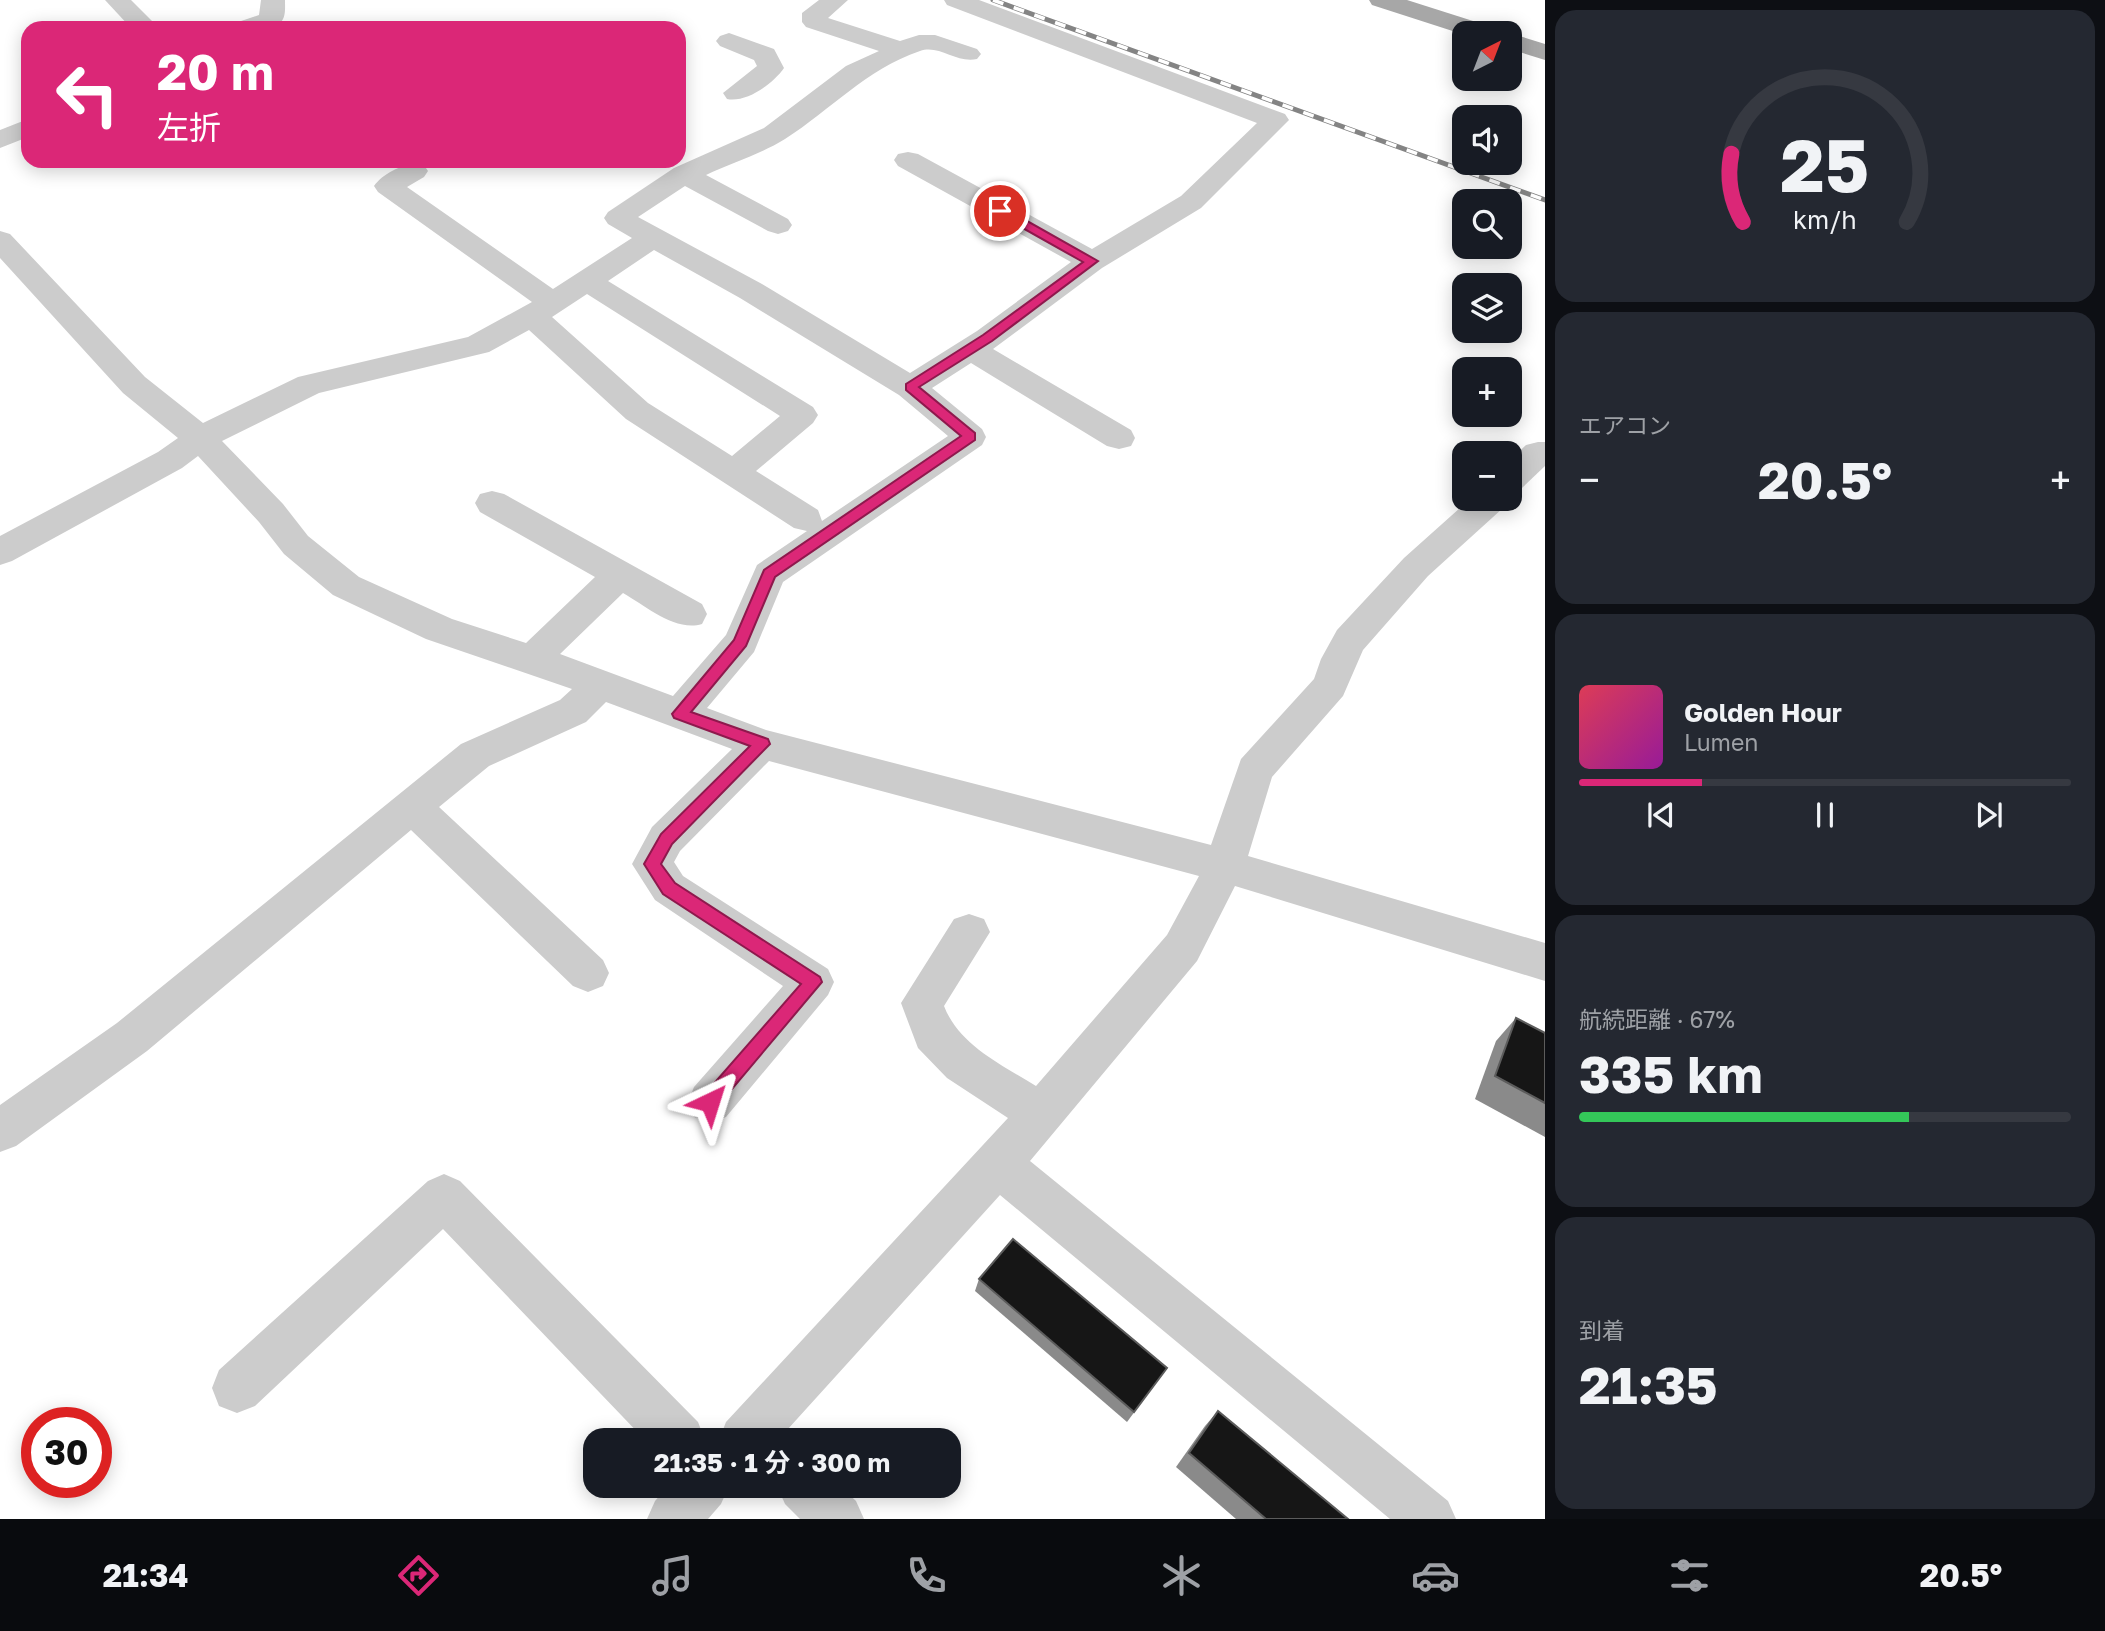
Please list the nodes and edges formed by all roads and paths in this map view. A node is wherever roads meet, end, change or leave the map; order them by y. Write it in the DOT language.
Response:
graph roads {
  1 [pos="117,0"];
  2 [pos="273,0"];
  3 [pos="836,0"];
  4 [pos="956,0"];
  5 [pos="1381,0"];
  6 [pos="139,21"];
  7 [pos="265,21"];
  8 [pos="1452,22"];
  9 [pos="876,28"];
  10 [pos="790,39"];
  11 [pos="729,41"];
  12 [pos="1522,44"];
  13 [pos="908,45"];
  14 [pos="1545,51"];
  15 [pos="968,54"];
  16 [pos="736,93"];
  17 [pos="21,130"];
  18 [pos="0,140"];
  19 [pos="908,160"];
  20 [pos="414,171"];
  21 [pos="684,174"];
  22 [pos="778,225"];
  23 [pos="653,238"];
  24 [pos="0,240"];
  25 [pos="1091,261"];
  26 [pos="587,281"];
  27 [pos="542,309"];
  28 [pos="970,349"];
  29 [pos="910,387"];
  30 [pos="200,438"];
  31 [pos="1119,438"];
  32 [pos="1545,453"];
  33 [pos="1522,468"];
  34 [pos="733,473"];
  35 [pos="492,503"];
  36 [pos="1478,511"];
  37 [pos="806,519"];
  38 [pos="0,552"];
  39 [pos="619,576"];
  40 [pos="689,614"];
  41 [pos="532,659"];
  42 [pos="600,684"];
  43 [pos="680,714"];
  44 [pos="762,744"];
  45 [pos="412,806"];
  46 [pos="1225,866"];
  47 [pos="969,932"];
  48 [pos="1545,962"];
  49 [pos="588,973"];
  50 [pos="710,1102"];
  51 [pos="1039,1113"];
  52 [pos="0,1131"];
  53 [pos="998,1164"];
  54 [pos="237,1388"];
  55 [pos="668,1428"];
  56 [pos="759,1428"];
  57 [pos="692,1498"];
  58 [pos="816,1498"];
  59 [pos="673,1519"];
  60 [pos="838,1519"];
  61 [pos="1430,1519"];
  1 -- 6 [label="street"];
  2 -- 7 [label="street"];
  3 -- 10 [label="street"];
  4 -- 25 [label="street"];
  5 -- 8 [label="main road"];
  9 -- 13 [label="street"];
  10 -- 11 [label="street"];
  10 -- 13 [label="street"];
  10 -- 16 [label="street"];
  12 -- 14 [label="main road"];
  13 -- 15 [label="street"];
  13 -- 21 [label="street"];
  17 -- 18 [label="street"];
  19 -- 25 [label="street"];
  20 -- 27 [label="street"];
  21 -- 22 [label="street"];
  21 -- 23 [label="street"];
  23 -- 26 [label="street"];
  23 -- 29 [label="street"];
  24 -- 30 [label="street"];
  25 -- 28 [label="street"];
  26 -- 27 [label="street"];
  26 -- 34 [label="street"];
  27 -- 30 [label="street"];
  27 -- 34 [label="street"];
  28 -- 29 [label="street"];
  28 -- 31 [label="street"];
  29 -- 43 [label="street"];
  30 -- 38 [label="street"];
  30 -- 41 [label="street"];
  32 -- 33 [label="street"];
  34 -- 37 [label="street"];
  35 -- 39 [label="street"];
  36 -- 46 [label="street"];
  39 -- 40 [label="street"];
  39 -- 41 [label="street"];
  41 -- 42 [label="street"];
  42 -- 43 [label="street"];
  42 -- 45 [label="street"];
  43 -- 44 [label="street"];
  44 -- 46 [label="street"];
  44 -- 50 [label="street"];
  45 -- 49 [label="street"];
  45 -- 52 [label="street"];
  46 -- 48 [label="street"];
  46 -- 51 [label="street"];
  47 -- 51 [label="street"];
  51 -- 53 [label="street"];
  53 -- 56 [label="street"];
  53 -- 61 [label="street"];
  54 -- 55 [label="street"];
  57 -- 59 [label="street"];
  58 -- 60 [label="street"];
}
